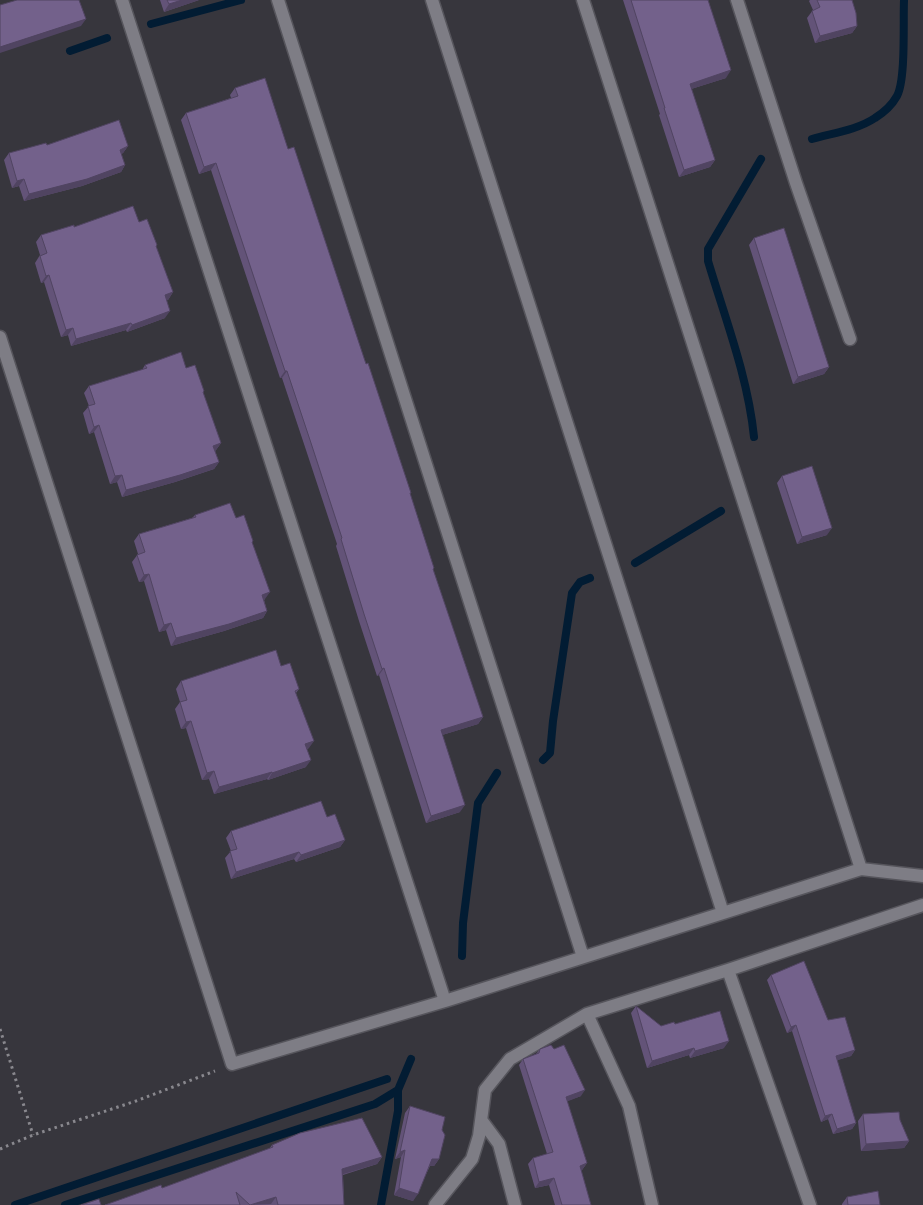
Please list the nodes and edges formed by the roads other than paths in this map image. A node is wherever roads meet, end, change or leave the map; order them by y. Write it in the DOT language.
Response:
graph roads {
  1 [pos="122,0"];
  2 [pos="278,0"];
  3 [pos="432,0"];
  4 [pos="583,0"];
  5 [pos="737,0"];
  6 [pos="0,337"];
  7 [pos="850,339"];
  8 [pos="861,869"];
  9 [pos="923,876"];
  10 [pos="923,905"];
  11 [pos="723,913"];
  12 [pos="583,957"];
  13 [pos="728,970"];
  14 [pos="445,1001"];
  15 [pos="587,1014"];
  16 [pos="482,1122"];
  17 [pos="435,1205"];
  18 [pos="515,1205"];
  19 [pos="652,1205"];
  20 [pos="810,1205"];
  1 -- 14 [label="street"];
  2 -- 12 [label="street"];
  3 -- 11 [label="street"];
  4 -- 8 [label="street"];
  5 -- 7 [label="street"];
  6 -- 14 [label="street"];
  8 -- 9 [label="street"];
  8 -- 11 [label="street"];
  10 -- 13 [label="street"];
  11 -- 12 [label="street"];
  12 -- 14 [label="street"];
  13 -- 15 [label="street"];
  13 -- 20 [label="street"];
  15 -- 16 [label="street"];
  15 -- 19 [label="street"];
  16 -- 17 [label="street"];
  16 -- 18 [label="street"];
}
